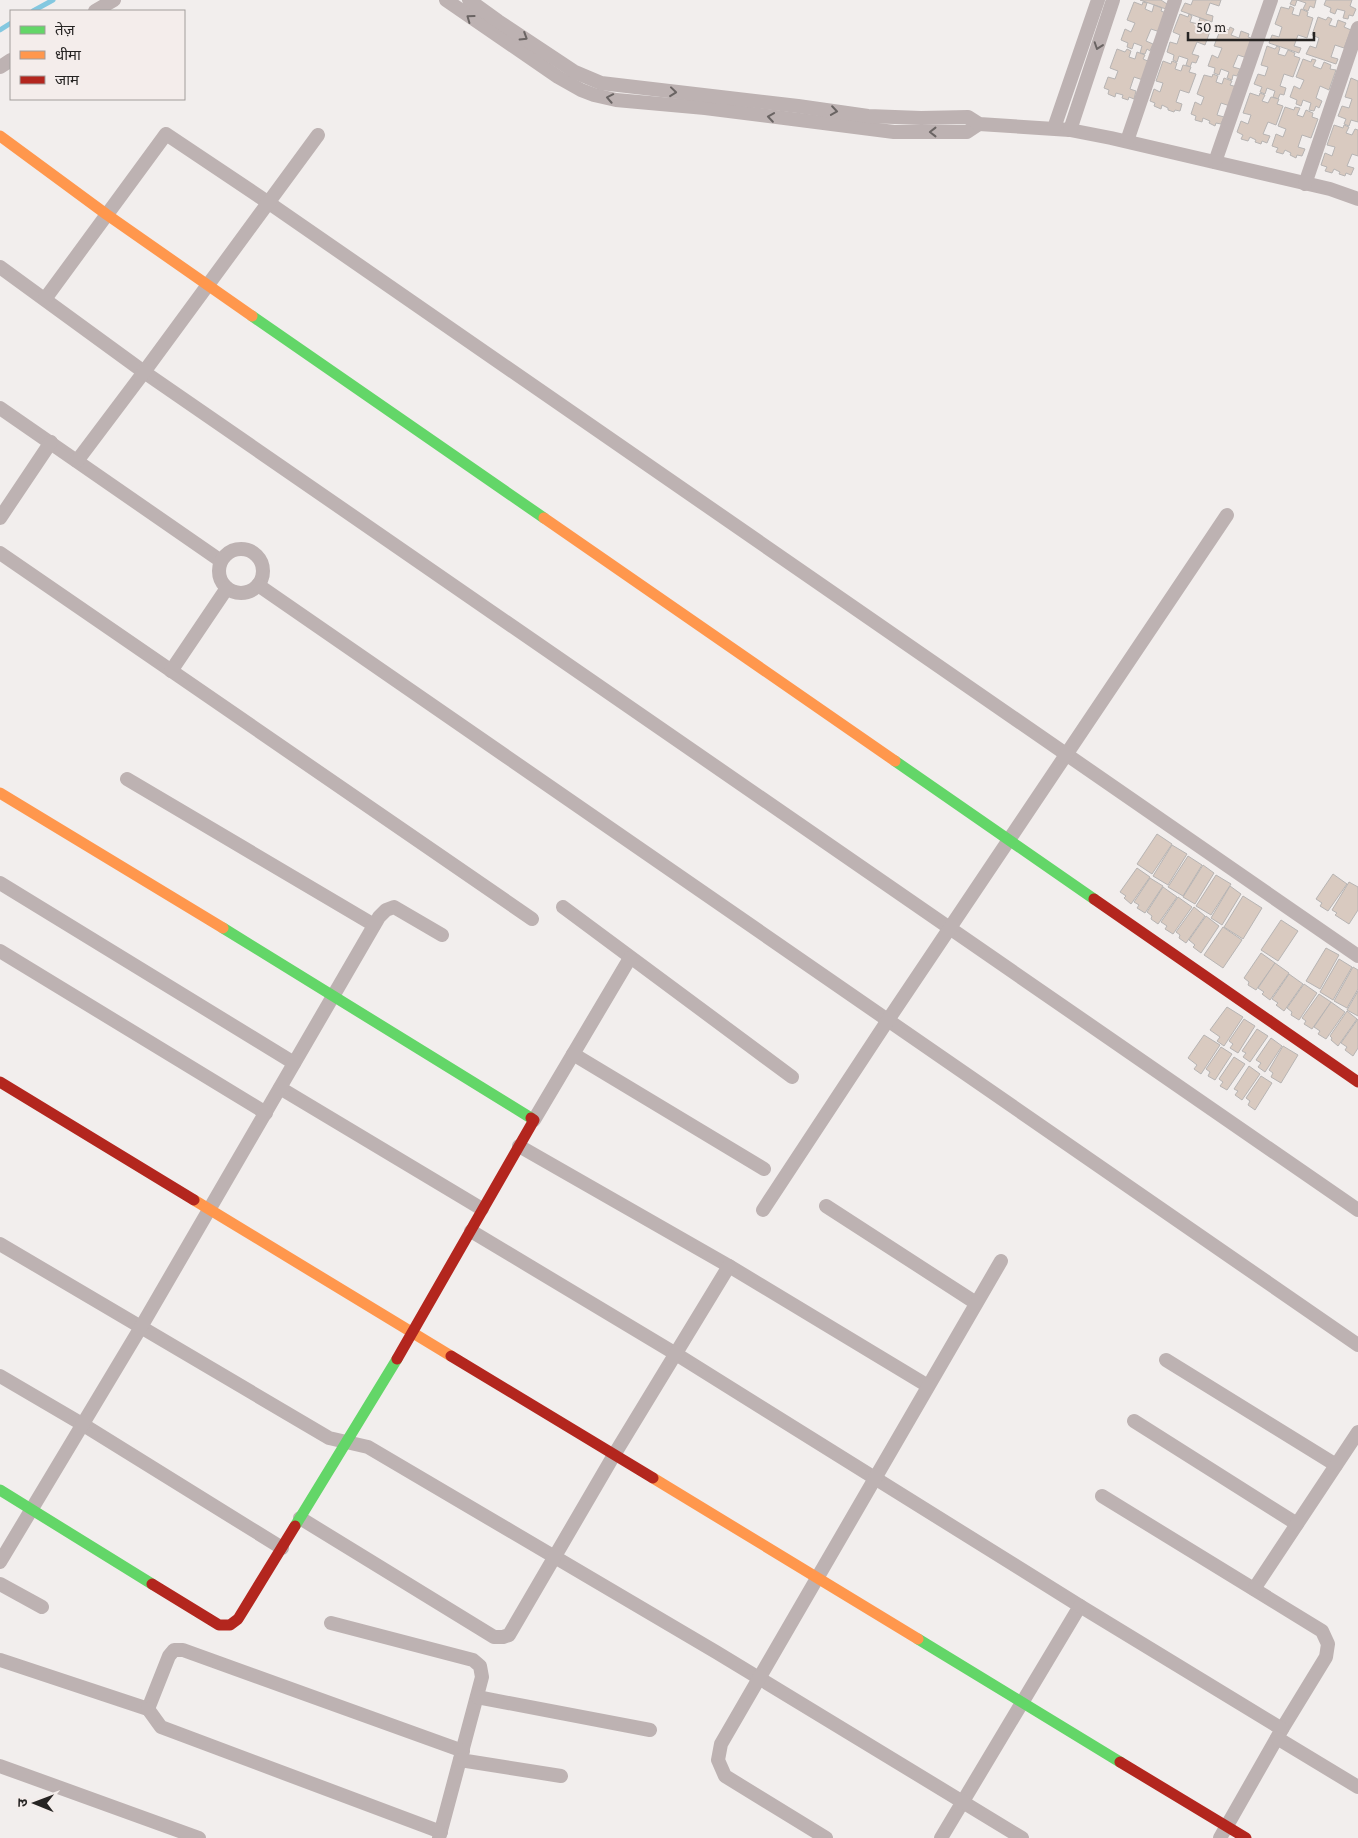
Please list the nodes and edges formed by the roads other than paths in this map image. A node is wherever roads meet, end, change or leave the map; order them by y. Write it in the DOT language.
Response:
graph roads {
  1 [pos="114,0"];
  2 [pos="446,0"];
  3 [pos="469,0"];
  4 [pos="1098,0"];
  5 [pos="1113,0"];
  6 [pos="1175,0"];
  7 [pos="1271,0"];
  8 [pos="97,10"];
  9 [pos="1358,28"];
  10 [pos="979,124"];
  11 [pos="1054,128"];
  12 [pos="1070,130"];
  13 [pos="318,135"];
  14 [pos="0,136"];
  15 [pos="1127,141"];
  16 [pos="1215,162"];
  17 [pos="1306,184"];
  18 [pos="1358,199"];
  19 [pos="269,203"];
  20 [pos="106,214"];
  21 [pos="0,267"];
  22 [pos="208,285"];
  23 [pos="45,299"];
  24 [pos="144,372"];
  25 [pos="0,408"];
  26 [pos="50,442"];
  27 [pos="77,461"];
  28 [pos="1228,515"];
  29 [pos="0,518"];
  30 [pos="0,553"];
  31 [pos="221,561"];
  32 [pos="258,585"];
  33 [pos="226,588"];
  34 [pos="171,671"];
  35 [pos="1067,755"];
  36 [pos="127,779"];
  37 [pos="0,793"];
  38 [pos="1010,842"];
  39 [pos="0,883"];
  40 [pos="563,907"];
  41 [pos="532,919"];
  42 [pos="374,925"];
  43 [pos="951,929"];
  44 [pos="442,935"];
  45 [pos="0,951"];
  46 [pos="1358,956"];
  47 [pos="630,958"];
  48 [pos="334,995"];
  49 [pos="888,1020"];
  50 [pos="573,1054"];
  51 [pos="294,1063"];
  52 [pos="792,1077"];
  53 [pos="1358,1082"];
  54 [pos="2,1087"];
  55 [pos="280,1088"];
  56 [pos="266,1113"];
  57 [pos="534,1120"];
  58 [pos="519,1146"];
  59 [pos="764,1169"];
  60 [pos="826,1206"];
  61 [pos="482,1209"];
  62 [pos="209,1210"];
  63 [pos="764,1210"];
  64 [pos="1358,1210"];
  65 [pos="471,1231"];
  66 [pos="0,1244"];
  67 [pos="1001,1261"];
  68 [pos="729,1266"];
  69 [pos="976,1303"];
  70 [pos="140,1327"];
  71 [pos="413,1333"];
  72 [pos="1358,1345"];
  73 [pos="676,1354"];
  74 [pos="1166,1360"];
  75 [pos="0,1376"];
  76 [pos="928,1386"];
  77 [pos="1134,1421"];
  78 [pos="82,1424"];
  79 [pos="1358,1432"];
  80 [pos="346,1441"];
  81 [pos="614,1455"];
  82 [pos="1336,1465"];
  83 [pos="876,1479"];
  84 [pos="0,1490"];
  85 [pos="1102,1496"];
  86 [pos="32,1510"];
  87 [pos="300,1518"];
  88 [pos="1297,1524"];
  89 [pos="282,1548"];
  90 [pos="554,1558"];
  91 [pos="0,1562"];
  92 [pos="818,1578"];
  93 [pos="0,1584"];
  94 [pos="1254,1589"];
  95 [pos="1080,1606"];
  96 [pos="42,1607"];
  97 [pos="331,1623"];
  98 [pos="0,1660"];
  99 [pos="760,1678"];
  100 [pos="477,1697"];
  101 [pos="1022,1702"];
  102 [pos="148,1709"];
  103 [pos="650,1730"];
  104 [pos="1279,1734"];
  105 [pos="462,1756"];
  106 [pos="0,1766"];
  107 [pos="561,1776"];
  108 [pos="1358,1787"];
  109 [pos="962,1801"];
  110 [pos="1224,1832"];
  111 [pos="440,1835"];
  112 [pos="199,1838"];
  113 [pos="826,1838"];
  114 [pos="940,1838"];
  115 [pos="1022,1838"];
  116 [pos="1246,1838"];
  1 -- 8 [label="street"];
  10 -- 2 [label="street, one-way"];
  3 -- 10 [label="street, one-way"];
  4 -- 11 [label="street"];
  5 -- 12 [label="street, one-way"];
  6 -- 15 [label="street"];
  7 -- 16 [label="street"];
  9 -- 17 [label="street"];
  10 -- 11 [label="street"];
  11 -- 12 [label="street"];
  12 -- 15 [label="street"];
  13 -- 19 [label="street"];
  14 -- 20 [label="street"];
  15 -- 16 [label="street"];
  16 -- 17 [label="street"];
  17 -- 18 [label="street"];
  19 -- 20 [label="street"];
  19 -- 22 [label="street"];
  19 -- 35 [label="street"];
  20 -- 22 [label="street"];
  20 -- 23 [label="street"];
  21 -- 23 [label="street"];
  22 -- 24 [label="street"];
  22 -- 38 [label="street"];
  23 -- 24 [label="street"];
  24 -- 27 [label="street"];
  24 -- 43 [label="street"];
  25 -- 26 [label="street"];
  26 -- 27 [label="street"];
  26 -- 29 [label="street"];
  27 -- 31 [label="street"];
  28 -- 35 [label="street"];
  30 -- 34 [label="street"];
  31 -- 32 [label="street"];
  31 -- 33 [label="street"];
  32 -- 33 [label="street"];
  32 -- 49 [label="street"];
  33 -- 34 [label="street"];
  34 -- 41 [label="street"];
  35 -- 38 [label="street"];
  35 -- 46 [label="street"];
  36 -- 42 [label="street"];
  37 -- 48 [label="street"];
  38 -- 43 [label="street"];
  38 -- 53 [label="street"];
  39 -- 51 [label="street"];
  40 -- 47 [label="street"];
  42 -- 44 [label="street"];
  42 -- 48 [label="street"];
  43 -- 49 [label="street"];
  43 -- 64 [label="street"];
  45 -- 56 [label="street"];
  47 -- 50 [label="street"];
  47 -- 52 [label="street"];
  48 -- 51 [label="street"];
  48 -- 57 [label="street"];
  49 -- 63 [label="street"];
  49 -- 72 [label="street"];
  50 -- 57 [label="street"];
  50 -- 59 [label="street"];
  51 -- 55 [label="street"];
  54 -- 62 [label="street"];
  55 -- 56 [label="street"];
  55 -- 61 [label="street"];
  56 -- 62 [label="street"];
  57 -- 58 [label="street"];
  58 -- 61 [label="street"];
  58 -- 68 [label="street"];
  60 -- 69 [label="street"];
  61 -- 65 [label="street"];
  62 -- 70 [label="street"];
  62 -- 71 [label="street"];
  65 -- 71 [label="street"];
  65 -- 73 [label="street"];
  66 -- 70 [label="street"];
  67 -- 69 [label="street"];
  68 -- 73 [label="street"];
  68 -- 76 [label="street"];
  69 -- 76 [label="street"];
  70 -- 78 [label="street"];
  70 -- 80 [label="street"];
  71 -- 80 [label="street"];
  71 -- 81 [label="street"];
  73 -- 81 [label="street"];
  73 -- 83 [label="street"];
  74 -- 82 [label="street"];
  75 -- 78 [label="street"];
  76 -- 83 [label="street"];
  77 -- 88 [label="street"];
  78 -- 86 [label="street"];
  78 -- 89 [label="street"];
  79 -- 82 [label="street"];
  80 -- 87 [label="street"];
  80 -- 90 [label="street"];
  81 -- 90 [label="street"];
  81 -- 92 [label="street"];
  82 -- 88 [label="street"];
  83 -- 92 [label="street"];
  83 -- 95 [label="street"];
  84 -- 86 [label="street"];
  85 -- 94 [label="street"];
  86 -- 89 [label="street"];
  86 -- 91 [label="street"];
  87 -- 89 [label="street"];
  87 -- 90 [label="street"];
  88 -- 94 [label="street"];
  90 -- 99 [label="street"];
  92 -- 99 [label="street"];
  92 -- 101 [label="street"];
  93 -- 96 [label="street"];
  94 -- 104 [label="street"];
  95 -- 101 [label="street"];
  95 -- 104 [label="street"];
  97 -- 100 [label="street"];
  98 -- 102 [label="street"];
  99 -- 109 [label="street"];
  99 -- 113 [label="street"];
  100 -- 103 [label="street"];
  100 -- 105 [label="street"];
  101 -- 109 [label="street"];
  101 -- 110 [label="street"];
  102 -- 105 [label="street"];
  102 -- 111 [label="street"];
  104 -- 108 [label="street"];
  104 -- 110 [label="street"];
  105 -- 107 [label="street"];
  105 -- 111 [label="street"];
  106 -- 112 [label="street"];
  109 -- 114 [label="street"];
  109 -- 115 [label="street"];
  110 -- 116 [label="street"];
}
